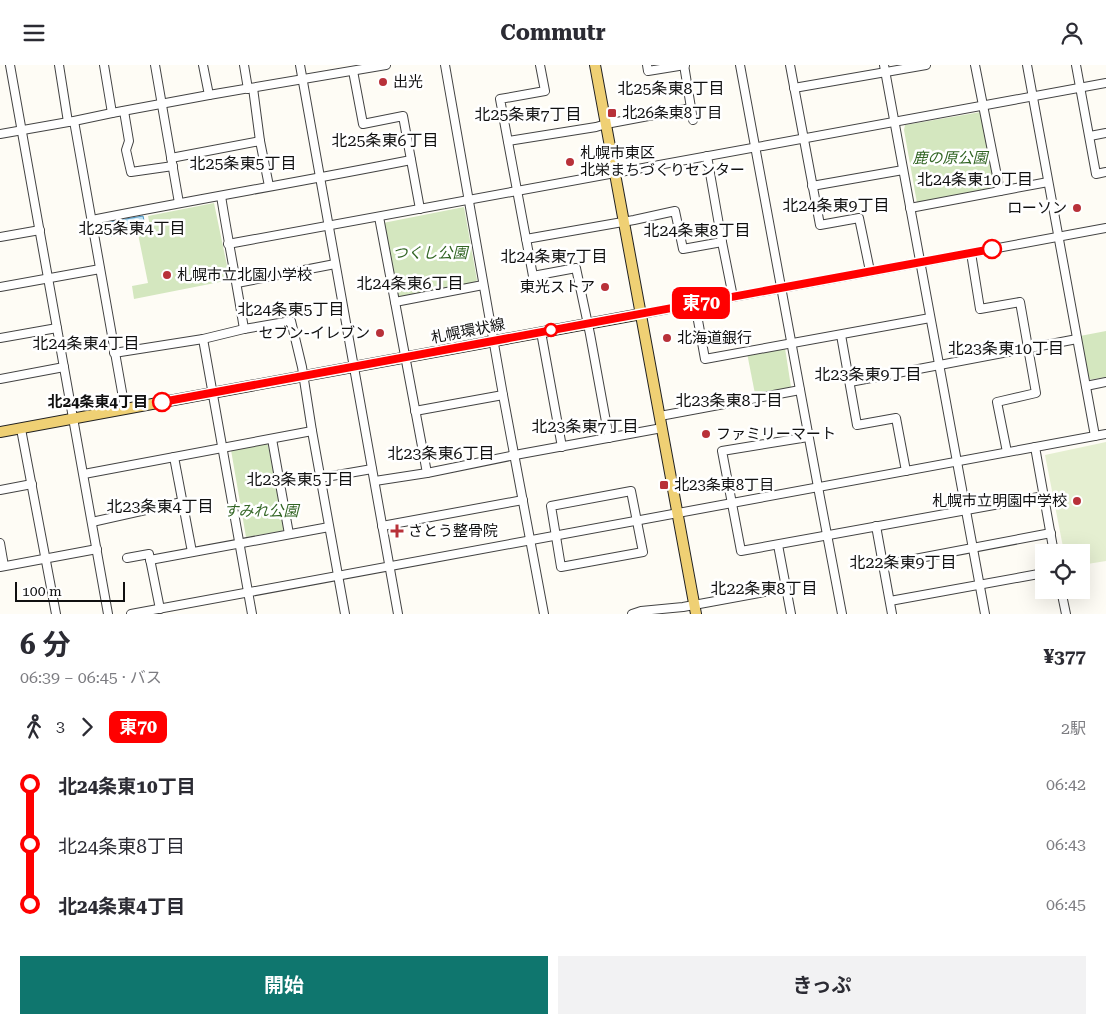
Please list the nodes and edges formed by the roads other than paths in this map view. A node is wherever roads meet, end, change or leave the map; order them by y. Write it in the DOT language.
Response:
graph roads {
  1 [pos="10,65"];
  2 [pos="59,65"];
  3 [pos="104,65"];
  4 [pos="155,65"];
  5 [pos="204,65"];
  6 [pos="244,65"];
  7 [pos="300,65"];
  8 [pos="386,65"];
  9 [pos="445,65"];
  10 [pos="540,65"];
  11 [pos="595,65"];
  12 [pos="647,65"];
  13 [pos="684,65"];
  14 [pos="740,65"];
  15 [pos="790,65"];
  16 [pos="926,65"];
  17 [pos="975,65"];
  18 [pos="1026,65"];
  19 [pos="1076,65"];
  20 [pos="357,69"];
  21 [pos="884,69"];
  22 [pos="302,79"];
  23 [pos="1106,83"];
  24 [pos="250,88"];
  25 [pos="794,88"];
  26 [pos="1081,88"];
  27 [pos="209,95"];
  28 [pos="1032,96"];
  29 [pos="162,104"];
  30 [pos="983,105"];
  31 [pos="691,108"];
  32 [pos="124,111"];
  33 [pos="112,113"];
  34 [pos="693,120"];
  35 [pos="71,121"];
  36 [pos="894,122"];
  37 [pos="606,124"];
  38 [pos="21,130"];
  39 [pos="1106,133"];
  40 [pos="0,134"];
  41 [pos="1090,136"];
  42 [pos="805,138"];
  43 [pos="260,141"];
  44 [pos="508,141"];
  45 [pos="756,147"];
  46 [pos="707,156"];
  47 [pos="410,160"];
  48 [pos="172,162"];
  49 [pos="903,170"];
  50 [pos="1106,172"];
  51 [pos="615,173"];
  52 [pos="320,178"];
  53 [pos="1048,182"];
  54 [pos="269,186"];
  55 [pos="812,186"];
  56 [pos="517,191"];
  57 [pos="1000,191"];
  58 [pos="221,196"];
  59 [pos="469,200"];
  60 [pos="179,203"];
  61 [pos="910,208"];
  62 [pos="420,209"];
  63 [pos="379,217"];
  64 [pos="92,219"];
  65 [pos="624,222"];
  66 [pos="329,226"];
  67 [pos="1106,228"];
  68 [pos="40,231"];
  69 [pos="0,237"];
  70 [pos="1058,237"];
  71 [pos="526,239"];
  72 [pos="722,243"];
  73 [pos="228,244"];
  74 [pos="971,253"];
  75 [pos="920,262"];
  76 [pos="335,264"];
  77 [pos="100,269"];
  78 [pos="870,271"];
  79 [pos="48,279"];
  80 [pos="237,283"];
  81 [pos="484,285"];
  82 [pos="0,287"];
  83 [pos="781,288"];
  84 [pos="734,297"];
  85 [pos="395,302"];
  86 [pos="695,304"];
  87 [pos="641,314"];
  88 [pos="930,318"];
  89 [pos="587,324"];
  90 [pos="57,328"];
  91 [pos="244,329"];
  92 [pos="541,332"];
  93 [pos="841,335"];
  94 [pos="0,338"];
  95 [pos="203,339"];
  96 [pos="1077,339"];
  97 [pos="494,341"];
  98 [pos="792,343"];
  99 [pos="1028,348"];
  100 [pos="114,353"];
  101 [pos="405,357"];
  102 [pos="939,365"];
  103 [pos="64,367"];
  104 [pos="354,367"];
  105 [pos="303,376"];
  106 [pos="0,379"];
  107 [pos="850,382"];
  108 [pos="1106,382"];
  109 [pos="1086,386"];
  110 [pos="800,390"];
  111 [pos="214,393"];
  112 [pos="503,395"];
  113 [pos="125,409"];
  114 [pos="415,411"];
  115 [pos="660,416"];
  116 [pos="74,419"];
  117 [pos="662,428"];
  118 [pos="21,429"];
  119 [pos="312,431"];
  120 [pos="0,432"];
  121 [pos="1106,434"];
  122 [pos="1095,436"];
  123 [pos="808,437"];
  124 [pos="609,438"];
  125 [pos="272,439"];
  126 [pos="562,447"];
  127 [pos="1035,447"];
  128 [pos="224,448"];
  129 [pos="1007,452"];
  130 [pos="514,455"];
  131 [pos="174,457"];
  132 [pos="957,461"];
  133 [pos="372,469"];
  134 [pos="906,471"];
  135 [pos="427,473"];
  136 [pos="84,474"];
  137 [pos="320,478"];
  138 [pos="374,481"];
  139 [pos="32,484"];
  140 [pos="818,487"];
  141 [pos="0,490"];
  142 [pos="1044,496"];
  143 [pos="523,500"];
  144 [pos="182,502"];
  145 [pos="731,502"];
  146 [pos="966,510"];
  147 [pos="678,512"];
  148 [pos="636,520"];
  149 [pos="92,522"];
  150 [pos="382,526"];
  151 [pos="876,526"];
  152 [pos="329,527"];
  153 [pos="1051,533"];
  154 [pos="289,534"];
  155 [pos="556,535"];
  156 [pos="828,536"];
  157 [pos="530,540"];
  158 [pos="0,543"];
  159 [pos="240,543"];
  160 [pos="1053,544"];
  161 [pos="778,545"];
  162 [pos="973,548"];
  163 [pos="97,549"];
  164 [pos="192,552"];
  165 [pos="127,558"];
  166 [pos="45,559"];
  167 [pos="150,560"];
  168 [pos="883,565"];
  169 [pos="390,566"];
  170 [pos="2,567"];
  171 [pos="338,575"];
  172 [pos="1035,575"];
  173 [pos="980,585"];
  174 [pos="786,588"];
  175 [pos="249,592"];
  176 [pos="1063,599"];
  177 [pos="890,601"];
  178 [pos="160,609"];
  179 [pos="695,609"];
  180 [pos="56,614"];
  181 [pos="108,614"];
  182 [pos="131,614"];
  183 [pos="252,614"];
  184 [pos="345,614"];
  185 [pos="398,614"];
  186 [pos="544,614"];
  187 [pos="632,614"];
  188 [pos="791,614"];
  189 [pos="842,614"];
  190 [pos="892,614"];
  191 [pos="985,614"];
  192 [pos="1066,614"];
  1 -- 38 [label="street"];
  2 -- 35 [label="street"];
  3 -- 33 [label="street"];
  4 -- 29 [label="street"];
  5 -- 27 [label="street"];
  6 -- 24 [label="street"];
  7 -- 22 [label="street"];
  8 -- 20 [label="street"];
  9 -- 59 [label="street"];
  10 -- 44 [label="street"];
  11 -- 37 [label="main road"];
  12 -- 13 [label="street"];
  13 -- 31 [label="street"];
  14 -- 45 [label="street"];
  15 -- 25 [label="street"];
  16 -- 21 [label="street"];
  17 -- 30 [label="street"];
  18 -- 28 [label="street"];
  19 -- 26 [label="street"];
  20 -- 22 [label="street"];
  20 -- 47 [label="street"];
  21 -- 25 [label="street"];
  21 -- 36 [label="street"];
  22 -- 24 [label="street"];
  22 -- 52 [label="street"];
  23 -- 26 [label="street"];
  24 -- 27 [label="street"];
  24 -- 43 [label="street"];
  25 -- 42 [label="street"];
  26 -- 28 [label="street"];
  26 -- 41 [label="street"];
  27 -- 29 [label="street"];
  28 -- 30 [label="street"];
  28 -- 53 [label="street"];
  29 -- 32 [label="street"];
  29 -- 48 [label="street"];
  30 -- 36 [label="street"];
  30 -- 57 [label="street"];
  31 -- 34 [label="street"];
  31 -- 37 [label="street"];
  32 -- 33 [label="street"];
  32 -- 48 [label="street"];
  33 -- 35 [label="street"];
  35 -- 38 [label="street"];
  35 -- 64 [label="street"];
  36 -- 42 [label="street"];
  36 -- 49 [label="street"];
  37 -- 44 [label="street"];
  37 -- 51 [label="main road"];
  38 -- 40 [label="street"];
  38 -- 68 [label="street"];
  39 -- 41 [label="street"];
  41 -- 50 [label="street"];
  42 -- 45 [label="street"];
  42 -- 55 [label="street"];
  43 -- 48 [label="street"];
  43 -- 54 [label="street"];
  44 -- 56 [label="street"];
  45 -- 46 [label="street"];
  45 -- 83 [label="street"];
  46 -- 51 [label="street"];
  46 -- 72 [label="street"];
  47 -- 52 [label="street"];
  47 -- 62 [label="street"];
  48 -- 60 [label="street"];
  49 -- 55 [label="street"];
  49 -- 61 [label="street"];
  51 -- 56 [label="street"];
  51 -- 65 [label="main road"];
  52 -- 54 [label="street"];
  52 -- 66 [label="street"];
  53 -- 57 [label="street"];
  53 -- 70 [label="street"];
  54 -- 58 [label="street"];
  55 -- 78 [label="street"];
  56 -- 59 [label="street"];
  56 -- 71 [label="street"];
  57 -- 61 [label="street"];
  58 -- 60 [label="street"];
  58 -- 73 [label="street"];
  59 -- 62 [label="street"];
  59 -- 81 [label="street"];
  60 -- 64 [label="street"];
  61 -- 75 [label="street"];
  62 -- 63 [label="street"];
  63 -- 66 [label="street"];
  63 -- 85 [label="street"];
  64 -- 77 [label="street"];
  65 -- 71 [label="street"];
  65 -- 72 [label="street"];
  65 -- 87 [label="main road"];
  66 -- 73 [label="street"];
  66 -- 76 [label="street"];
  67 -- 70 [label="street"];
  68 -- 69 [label="street"];
  68 -- 79 [label="street"];
  70 -- 74 [label="street"];
  70 -- 96 [label="street"];
  71 -- 89 [label="street"];
  72 -- 84 [label="street"];
  73 -- 80 [label="street"];
  74 -- 75 [label="street"];
  74 -- 99 [label="street"];
  75 -- 78 [label="street"];
  75 -- 88 [label="street"];
  76 -- 80 [label="street"];
  76 -- 104 [label="street"];
  77 -- 79 [label="street"];
  77 -- 100 [label="street"];
  78 -- 83 [label="street"];
  79 -- 82 [label="street"];
  79 -- 90 [label="street"];
  80 -- 91 [label="street"];
  81 -- 85 [label="street"];
  81 -- 97 [label="street"];
  83 -- 84 [label="street"];
  83 -- 98 [label="street"];
  84 -- 86 [label="street"];
  85 -- 101 [label="street"];
  86 -- 87 [label="street"];
  86 -- 98 [label="street"];
  87 -- 89 [label="main road, 札幌環状線"];
  87 -- 115 [label="main road"];
  88 -- 93 [label="street"];
  88 -- 102 [label="street"];
  89 -- 92 [label="main road, 札幌環状線"];
  89 -- 124 [label="street"];
  90 -- 94 [label="street"];
  90 -- 103 [label="street"];
  91 -- 95 [label="street"];
  91 -- 105 [label="street"];
  92 -- 97 [label="main road, 札幌環状線"];
  92 -- 126 [label="street"];
  93 -- 98 [label="street"];
  93 -- 107 [label="street"];
  95 -- 100 [label="street"];
  95 -- 111 [label="street"];
  96 -- 99 [label="street"];
  96 -- 109 [label="street"];
  97 -- 101 [label="main road, 札幌環状線"];
  97 -- 112 [label="street"];
  98 -- 110 [label="street"];
  99 -- 102 [label="street"];
  99 -- 129 [label="street"];
  100 -- 113 [label="street"];
  101 -- 104 [label="main road, 札幌環状線"];
  101 -- 114 [label="street"];
  102 -- 107 [label="street"];
  102 -- 132 [label="street"];
  103 -- 106 [label="street"];
  103 -- 116 [label="street"];
  104 -- 105 [label="main road, 札幌環状線"];
  104 -- 133 [label="street"];
  105 -- 111 [label="main road, 札幌環状線"];
  105 -- 119 [label="street"];
  107 -- 134 [label="street"];
  108 -- 109 [label="street"];
  109 -- 122 [label="street"];
  110 -- 115 [label="street"];
  110 -- 123 [label="street"];
  111 -- 113 [label="main road, 札幌環状線"];
  111 -- 128 [label="street"];
  112 -- 114 [label="street"];
  112 -- 130 [label="street"];
  113 -- 116 [label="main road, 札幌環状線"];
  114 -- 135 [label="street"];
  115 -- 117 [label="main road"];
  116 -- 118 [label="main road, 札幌環状線"];
  116 -- 136 [label="street"];
  117 -- 124 [label="street"];
  117 -- 147 [label="main road"];
  118 -- 120 [label="main road, 札幌環状線"];
  118 -- 139 [label="street"];
  119 -- 125 [label="street"];
  119 -- 137 [label="street"];
  121 -- 122 [label="street"];
  122 -- 127 [label="street"];
  123 -- 140 [label="street"];
  123 -- 145 [label="street"];
  124 -- 126 [label="street"];
  125 -- 128 [label="street"];
  125 -- 154 [label="street"];
  126 -- 130 [label="street"];
  127 -- 129 [label="street"];
  127 -- 142 [label="street"];
  128 -- 131 [label="street"];
  128 -- 159 [label="street"];
  129 -- 132 [label="street"];
  130 -- 135 [label="street"];
  130 -- 143 [label="street"];
  131 -- 136 [label="street"];
  131 -- 144 [label="street"];
  132 -- 134 [label="street"];
  132 -- 146 [label="street"];
  133 -- 137 [label="street"];
  133 -- 138 [label="street"];
  134 -- 140 [label="street"];
  135 -- 138 [label="street"];
  136 -- 149 [label="street"];
  137 -- 152 [label="street"];
  138 -- 150 [label="street"];
  139 -- 141 [label="street"];
  139 -- 166 [label="street"];
  140 -- 145 [label="street"];
  140 -- 156 [label="street"];
  142 -- 146 [label="street"];
  142 -- 153 [label="street"];
  143 -- 150 [label="street"];
  143 -- 157 [label="street"];
  144 -- 149 [label="street"];
  144 -- 164 [label="street"];
  145 -- 147 [label="street"];
  145 -- 161 [label="street"];
  146 -- 151 [label="street"];
  146 -- 162 [label="street"];
  147 -- 148 [label="street"];
  147 -- 179 [label="main road"];
  148 -- 155 [label="street"];
  148 -- 155 [label="street"];
  148 -- 155 [label="street"];
  149 -- 163 [label="street"];
  150 -- 169 [label="street"];
  151 -- 156 [label="street"];
  151 -- 168 [label="street"];
  152 -- 154 [label="street"];
  152 -- 171 [label="street"];
  153 -- 160 [label="street"];
  153 -- 162 [label="street"];
  154 -- 159 [label="street"];
  155 -- 157 [label="street"];
  156 -- 161 [label="street"];
  156 -- 189 [label="street"];
  157 -- 169 [label="street"];
  157 -- 186 [label="street"];
  158 -- 170 [label="street"];
  159 -- 164 [label="street"];
  159 -- 175 [label="street"];
  161 -- 174 [label="street"];
  162 -- 168 [label="street"];
  162 -- 173 [label="street"];
  163 -- 166 [label="street"];
  163 -- 181 [label="street"];
  164 -- 167 [label="street"];
  165 -- 167 [label="street"];
  166 -- 170 [label="street"];
  166 -- 180 [label="street"];
  167 -- 178 [label="street"];
  168 -- 177 [label="street"];
  169 -- 171 [label="street"];
  169 -- 185 [label="street"];
  171 -- 175 [label="street"];
  171 -- 184 [label="street"];
  172 -- 173 [label="street"];
  173 -- 177 [label="street"];
  173 -- 191 [label="street"];
  174 -- 179 [label="street"];
  174 -- 188 [label="street"];
  175 -- 178 [label="street"];
  175 -- 183 [label="street"];
  176 -- 192 [label="street"];
  177 -- 190 [label="street"];
  178 -- 182 [label="street"];
  179 -- 187 [label="street"];
}
